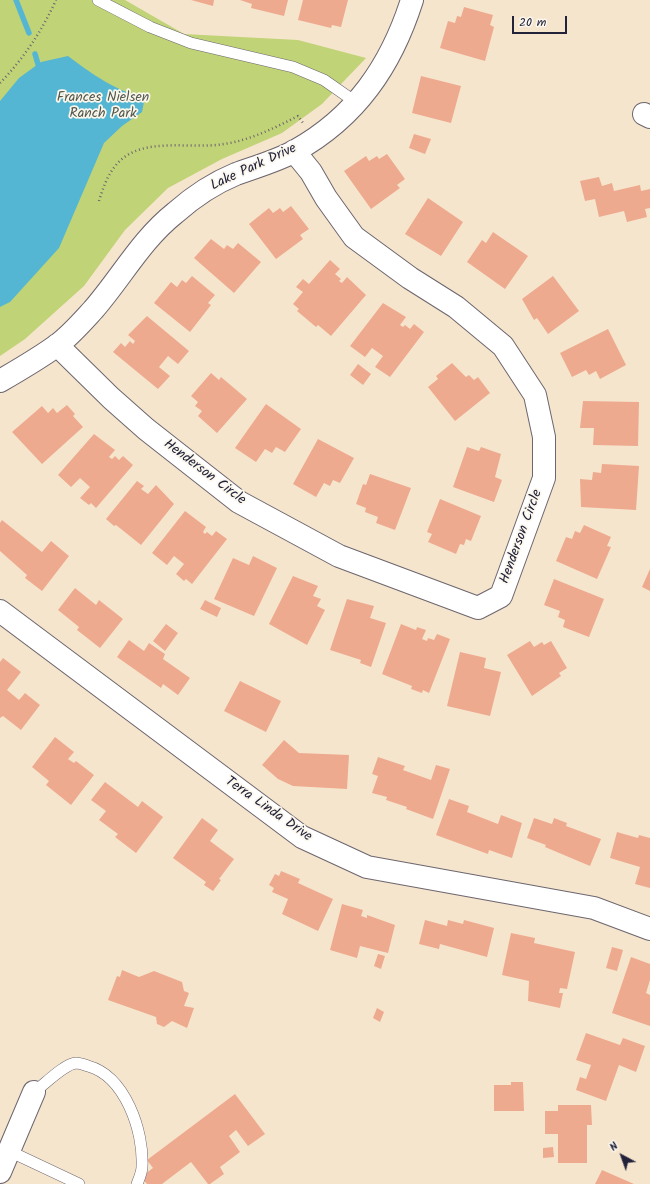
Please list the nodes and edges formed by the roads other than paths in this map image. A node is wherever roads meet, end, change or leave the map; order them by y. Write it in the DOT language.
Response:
graph roads {
  1 [pos="98,0"];
  2 [pos="412,0"];
  3 [pos="357,104"];
  4 [pos="294,152"];
  5 [pos="57,345"];
  6 [pos="0,381"];
  7 [pos="0,611"];
  8 [pos="650,929"];
  9 [pos="34,1092"];
  10 [pos="9,1151"];
  11 [pos="0,1172"];
  12 [pos="79,1184"];
  13 [pos="137,1184"];
  1 -- 3 [label="lane"];
  2 -- 3 [label="street, Lake Park Drive"];
  3 -- 4 [label="street, Lake Park Drive"];
  4 -- 5 [label="street, Lake Park Drive"];
  4 -- 5 [label="street, Henderson Circle"];
  5 -- 6 [label="street, Lake Park Drive"];
  7 -- 8 [label="street, Terra Linda Drive"];
  9 -- 10 [label="street"];
  9 -- 13 [label="lane"];
  10 -- 11 [label="street"];
  10 -- 12 [label="lane"];
}
